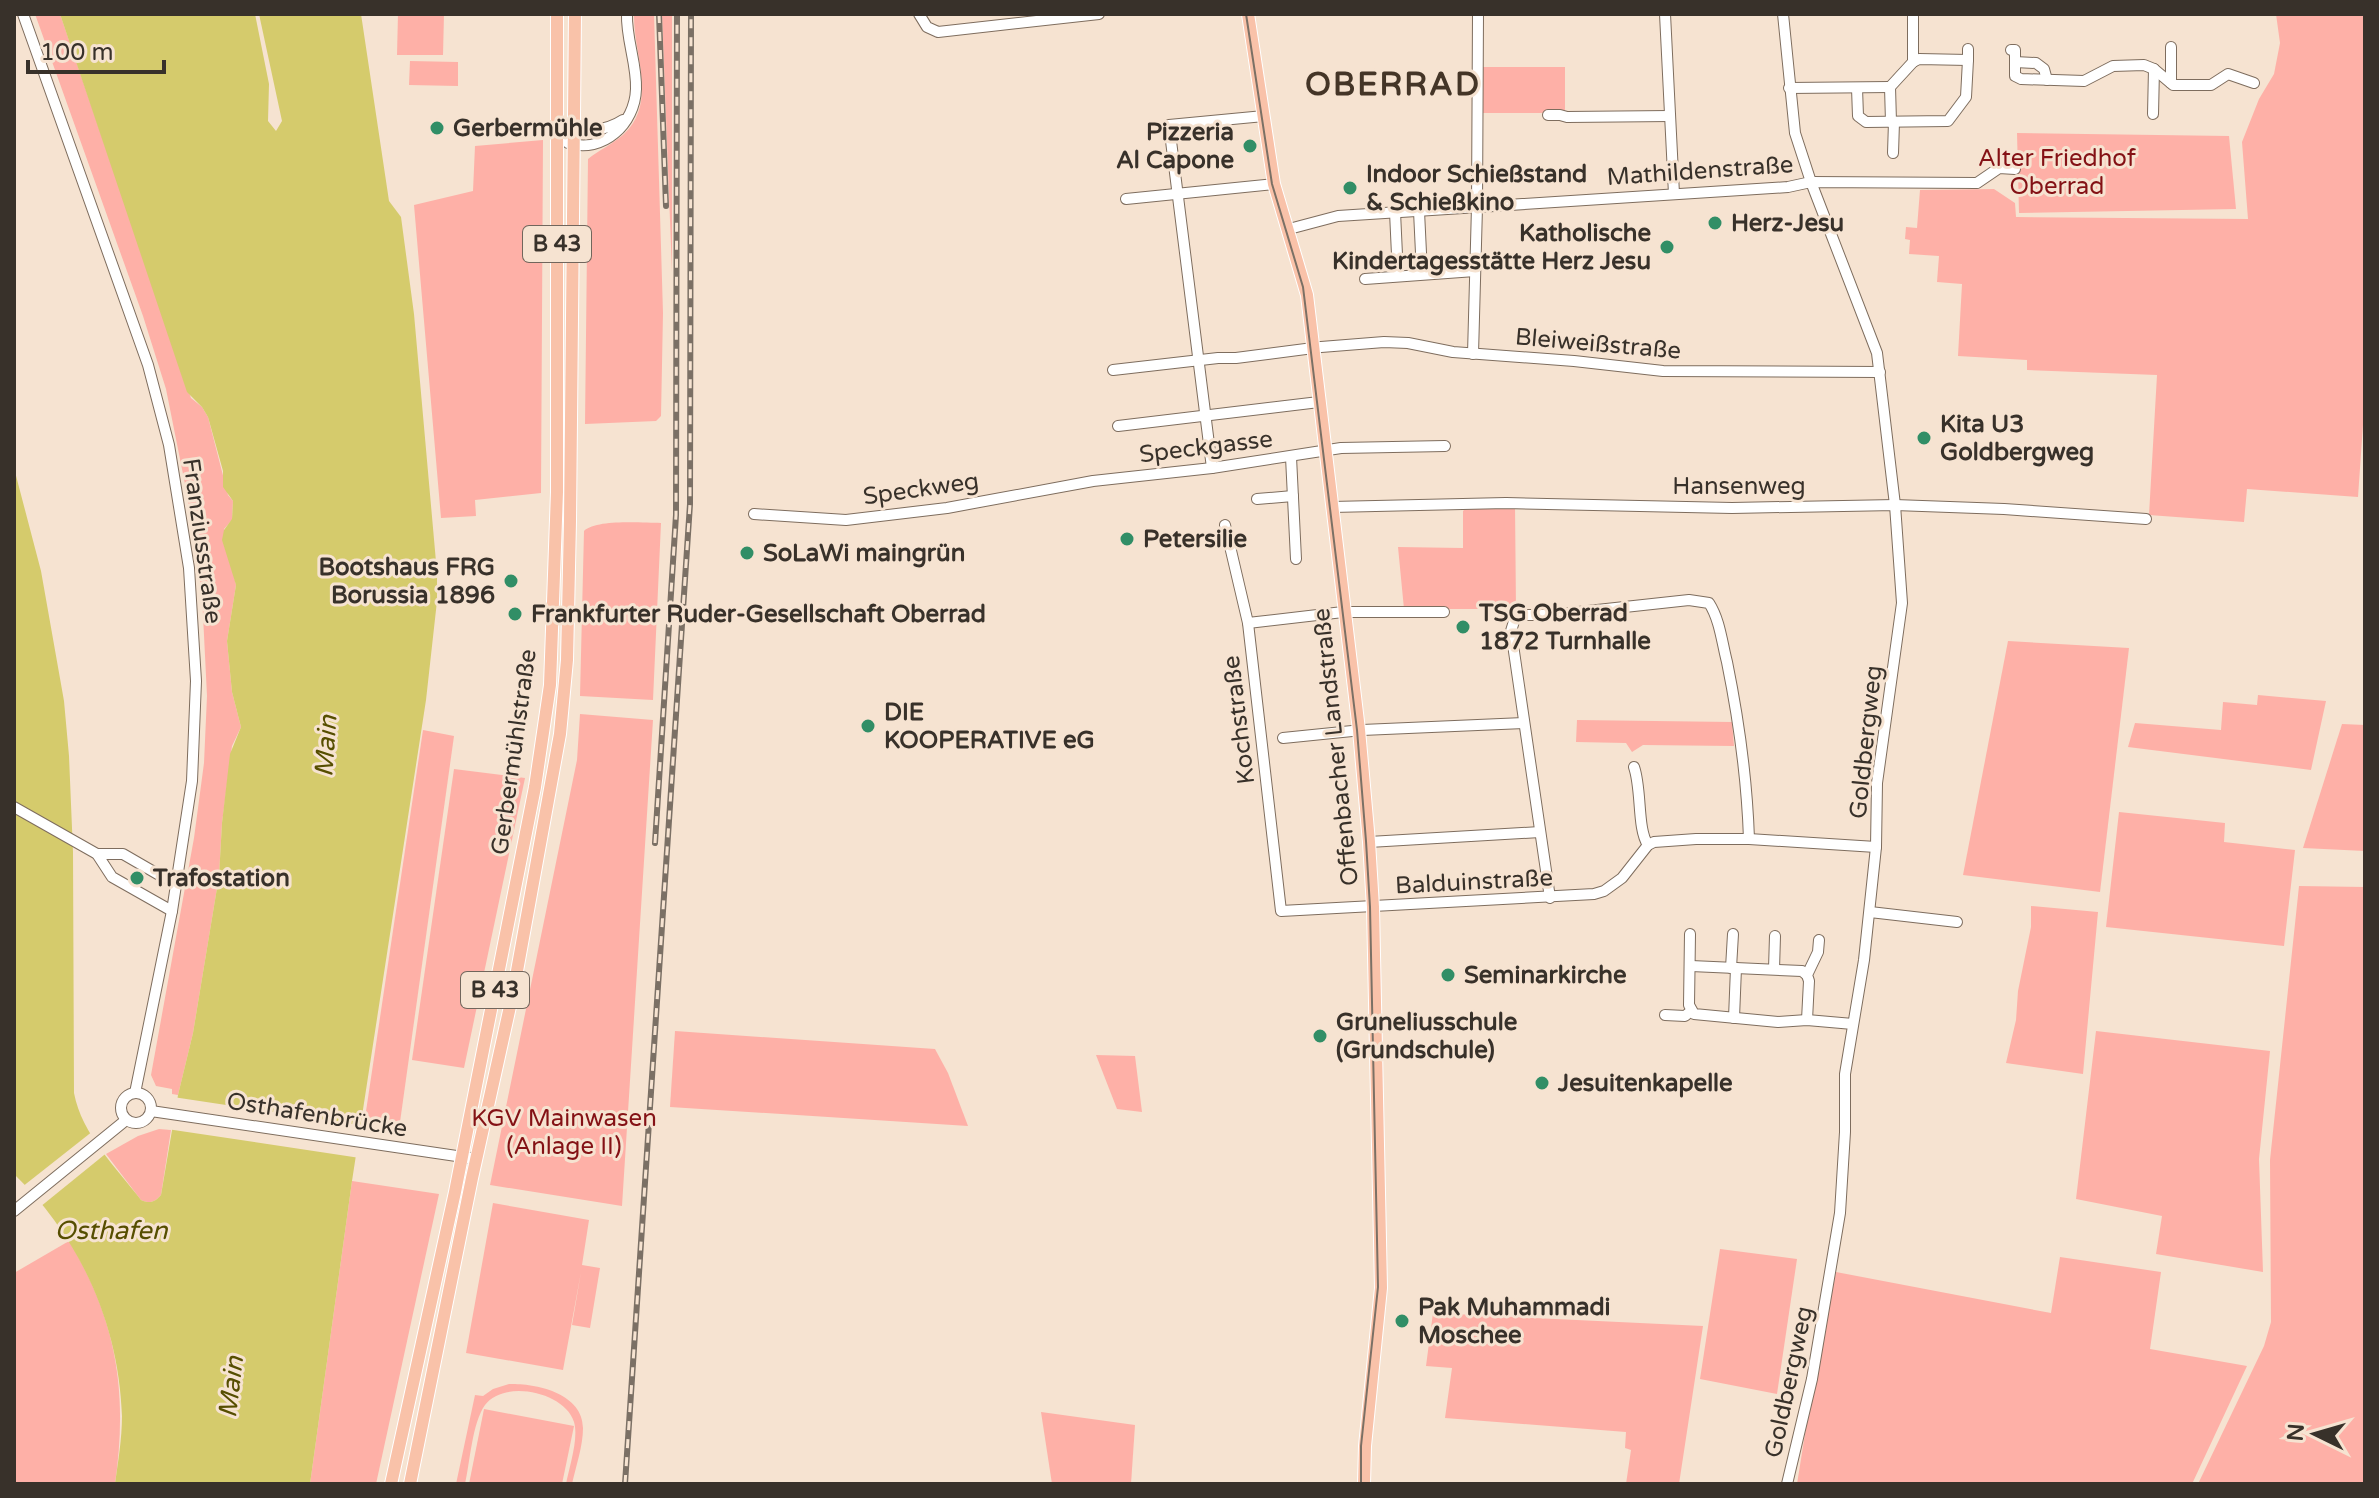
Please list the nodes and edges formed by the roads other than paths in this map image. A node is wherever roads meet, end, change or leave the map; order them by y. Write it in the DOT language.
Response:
graph roads {
  1 [pos="23,14"];
  2 [pos="557,14"];
  3 [pos="575,14"];
  4 [pos="627,14"];
  5 [pos="919,14"];
  6 [pos="1099,14"];
  7 [pos="1248,14"];
  8 [pos="1478,14"];
  9 [pos="1665,14"];
  10 [pos="1783,14"];
  11 [pos="1913,15"];
  12 [pos="2171,47"];
  13 [pos="2011,50"];
  14 [pos="1913,62"];
  15 [pos="2015,62"];
  16 [pos="2154,69"];
  17 [pos="2047,80"];
  18 [pos="2171,83"];
  19 [pos="2254,83"];
  20 [pos="1890,87"];
  21 [pos="1789,88"];
  22 [pos="1857,88"];
  23 [pos="2153,114"];
  24 [pos="1548,115"];
  25 [pos="627,116"];
  26 [pos="1264,116"];
  27 [pos="1670,116"];
  28 [pos="1892,122"];
  29 [pos="556,128"];
  30 [pos="573,130"];
  31 [pos="572,144"];
  32 [pos="1893,153"];
  33 [pos="2015,169"];
  34 [pos="1811,182"];
  35 [pos="1274,184"];
  36 [pos="1674,194"];
  37 [pos="1177,195"];
  38 [pos="1126,199"];
  39 [pos="1477,207"];
  40 [pos="1419,211"];
  41 [pos="1395,212"];
  42 [pos="1289,229"];
  43 [pos="1475,271"];
  44 [pos="1422,274"];
  45 [pos="1398,276"];
  46 [pos="1365,279"];
  47 [pos="1314,348"];
  48 [pos="1473,354"];
  49 [pos="1198,360"];
  50 [pos="1113,370"];
  51 [pos="1880,372"];
  52 [pos="1319,402"];
  53 [pos="1206,414"];
  54 [pos="1118,426"];
  55 [pos="1445,446"];
  56 [pos="1325,451"];
  57 [pos="1291,457"];
  58 [pos="1212,468"];
  59 [pos="1093,481"];
  60 [pos="1293,496"];
  61 [pos="1257,499"];
  62 [pos="1895,505"];
  63 [pos="1332,507"];
  64 [pos="754,514"];
  65 [pos="2146,519"];
  66 [pos="570,521"];
  67 [pos="556,522"];
  68 [pos="1225,525"];
  69 [pos="1296,559"];
  70 [pos="1345,612"];
  71 [pos="1444,612"];
  72 [pos="1248,623"];
  73 [pos="1524,723"];
  74 [pos="1359,730"];
  75 [pos="1283,738"];
  76 [pos="1634,767"];
  77 [pos="14,807"];
  78 [pos="1540,832"];
  79 [pos="1749,839"];
  80 [pos="1369,842"];
  81 [pos="1648,845"];
  82 [pos="1876,847"];
  83 [pos="97,854"];
  84 [pos="177,882"];
  85 [pos="1550,898"];
  86 [pos="1373,907"];
  87 [pos="167,909"];
  88 [pos="1281,911"];
  89 [pos="1870,912"];
  90 [pos="1957,922"];
  91 [pos="1690,934"];
  92 [pos="1733,934"];
  93 [pos="1775,936"];
  94 [pos="1819,940"];
  95 [pos="1691,966"];
  96 [pos="1734,968"];
  97 [pos="1774,969"];
  98 [pos="1807,975"];
  99 [pos="1691,1011"];
  100 [pos="1665,1015"];
  101 [pos="1734,1018"];
  102 [pos="1807,1020"];
  103 [pos="1853,1024"];
  104 [pos="135,1093"];
  105 [pos="151,1111"];
  106 [pos="126,1120"];
  107 [pos="462,1156"];
  108 [pos="477,1158"];
  109 [pos="14,1211"];
  110 [pos="391,1484"];
  111 [pos="410,1484"];
  112 [pos="1364,1484"];
  113 [pos="1787,1484"];
  1 -- 84 [label="street, Franziusstraße"];
  2 -- 29 [label="main road, Gerbermühlstraße / B 43"];
  3 -- 30 [label="main road, Gerbermühlstraße / B 43"];
  4 -- 25 [label="street"];
  5 -- 6 [label="street"];
  7 -- 26 [label="main road, Offenbacher Landstraße"];
  8 -- 39 [label="street"];
  9 -- 27 [label="street"];
  10 -- 21 [label="street, Goldbergweg"];
  11 -- 14 [label="street"];
  12 -- 18 [label="street"];
  13 -- 15 [label="street"];
  14 -- 20 [label="street"];
  14 -- 28 [label="street"];
  15 -- 17 [label="street"];
  15 -- 17 [label="street"];
  16 -- 17 [label="street"];
  16 -- 18 [label="street"];
  16 -- 23 [label="street"];
  18 -- 19 [label="street"];
  20 -- 22 [label="street"];
  20 -- 28 [label="street"];
  21 -- 22 [label="street"];
  21 -- 34 [label="street, Goldbergweg"];
  22 -- 28 [label="street"];
  24 -- 27 [label="street"];
  25 -- 30 [label="street"];
  25 -- 31 [label="street"];
  26 -- 35 [label="main road, Offenbacher Landstraße"];
  26 -- 37 [label="street"];
  27 -- 36 [label="street"];
  28 -- 32 [label="street"];
  29 -- 30 [label="street"];
  29 -- 31 [label="street"];
  29 -- 67 [label="main road, Gerbermühlstraße / B 43"];
  30 -- 31 [label="main road, Gerbermühlstraße / B 43"];
  31 -- 66 [label="main road, Gerbermühlstraße / B 43"];
  33 -- 34 [label="street, Mathildenstraße"];
  34 -- 36 [label="street, Mathildenstraße"];
  34 -- 51 [label="street, Goldbergweg"];
  35 -- 37 [label="street"];
  35 -- 42 [label="main road, Offenbacher Landstraße"];
  36 -- 39 [label="street, Mathildenstraße"];
  37 -- 38 [label="street"];
  37 -- 49 [label="street"];
  39 -- 40 [label="street, Mathildenstraße"];
  39 -- 43 [label="street"];
  40 -- 41 [label="street, Mathildenstraße"];
  40 -- 44 [label="street"];
  41 -- 42 [label="street, Mathildenstraße"];
  41 -- 45 [label="street"];
  42 -- 47 [label="main road, Offenbacher Landstraße"];
  43 -- 44 [label="street"];
  43 -- 48 [label="street"];
  44 -- 45 [label="street"];
  45 -- 46 [label="street"];
  47 -- 48 [label="street, Bleiweißstraße"];
  47 -- 49 [label="street, Bleiweißstraße"];
  47 -- 52 [label="main road, Offenbacher Landstraße"];
  48 -- 51 [label="street, Bleiweißstraße"];
  49 -- 50 [label="street, Bleiweißstraße"];
  49 -- 53 [label="street"];
  51 -- 62 [label="street, Goldbergweg"];
  52 -- 53 [label="street"];
  52 -- 56 [label="main road, Offenbacher Landstraße"];
  53 -- 54 [label="street"];
  53 -- 58 [label="street"];
  55 -- 56 [label="street, Speckgasse"];
  56 -- 57 [label="street, Speckgasse"];
  56 -- 63 [label="main road, Offenbacher Landstraße"];
  57 -- 58 [label="street, Speckgasse"];
  57 -- 60 [label="street"];
  58 -- 59 [label="street, Speckgasse"];
  59 -- 64 [label="street, Speckweg"];
  60 -- 61 [label="street"];
  60 -- 69 [label="street"];
  62 -- 63 [label="street, Hansenweg"];
  62 -- 65 [label="street, Hansenweg"];
  62 -- 82 [label="street, Goldbergweg"];
  63 -- 70 [label="main road, Offenbacher Landstraße"];
  66 -- 67 [label="main road"];
  66 -- 108 [label="main road, Gerbermühlstraße / B 43"];
  67 -- 107 [label="main road, Gerbermühlstraße / B 43"];
  68 -- 72 [label="street, Kochstraße"];
  70 -- 71 [label="street"];
  70 -- 72 [label="street"];
  70 -- 74 [label="main road, Offenbacher Landstraße"];
  72 -- 88 [label="street, Kochstraße"];
  73 -- 74 [label="street"];
  73 -- 78 [label="street"];
  73 -- 79 [label="street"];
  74 -- 75 [label="street"];
  74 -- 80 [label="main road, Offenbacher Landstraße"];
  76 -- 81 [label="street"];
  77 -- 83 [label="street"];
  78 -- 80 [label="street"];
  78 -- 85 [label="street"];
  79 -- 81 [label="street"];
  79 -- 82 [label="street"];
  80 -- 86 [label="main road, Offenbacher Landstraße"];
  81 -- 85 [label="street, Balduinstraße"];
  82 -- 89 [label="street, Goldbergweg"];
  83 -- 84 [label="street"];
  83 -- 87 [label="street"];
  84 -- 87 [label="street, Franziusstraße"];
  85 -- 86 [label="street, Balduinstraße"];
  86 -- 88 [label="street, Balduinstraße"];
  86 -- 112 [label="main road, Offenbacher Landstraße"];
  87 -- 104 [label="street, Franziusstraße"];
  89 -- 90 [label="street"];
  89 -- 103 [label="street, Goldbergweg"];
  91 -- 95 [label="street"];
  92 -- 96 [label="street"];
  93 -- 97 [label="street"];
  94 -- 98 [label="street"];
  95 -- 96 [label="street"];
  95 -- 99 [label="street"];
  96 -- 97 [label="street"];
  96 -- 101 [label="street"];
  97 -- 98 [label="street"];
  98 -- 102 [label="street"];
  99 -- 100 [label="street"];
  99 -- 101 [label="street"];
  101 -- 102 [label="street"];
  102 -- 103 [label="street"];
  103 -- 113 [label="street, Goldbergweg"];
  104 -- 105 [label="street"];
  104 -- 106 [label="street, Franziusstraße"];
  105 -- 106 [label="street"];
  105 -- 107 [label="street, Osthafenbrücke"];
  106 -- 109 [label="street"];
  107 -- 108 [label="street, Osthafenbrücke"];
  107 -- 110 [label="main road, Gerbermühlstraße / B 43"];
  108 -- 111 [label="main road, Gerbermühlstraße / B 43"];
}
